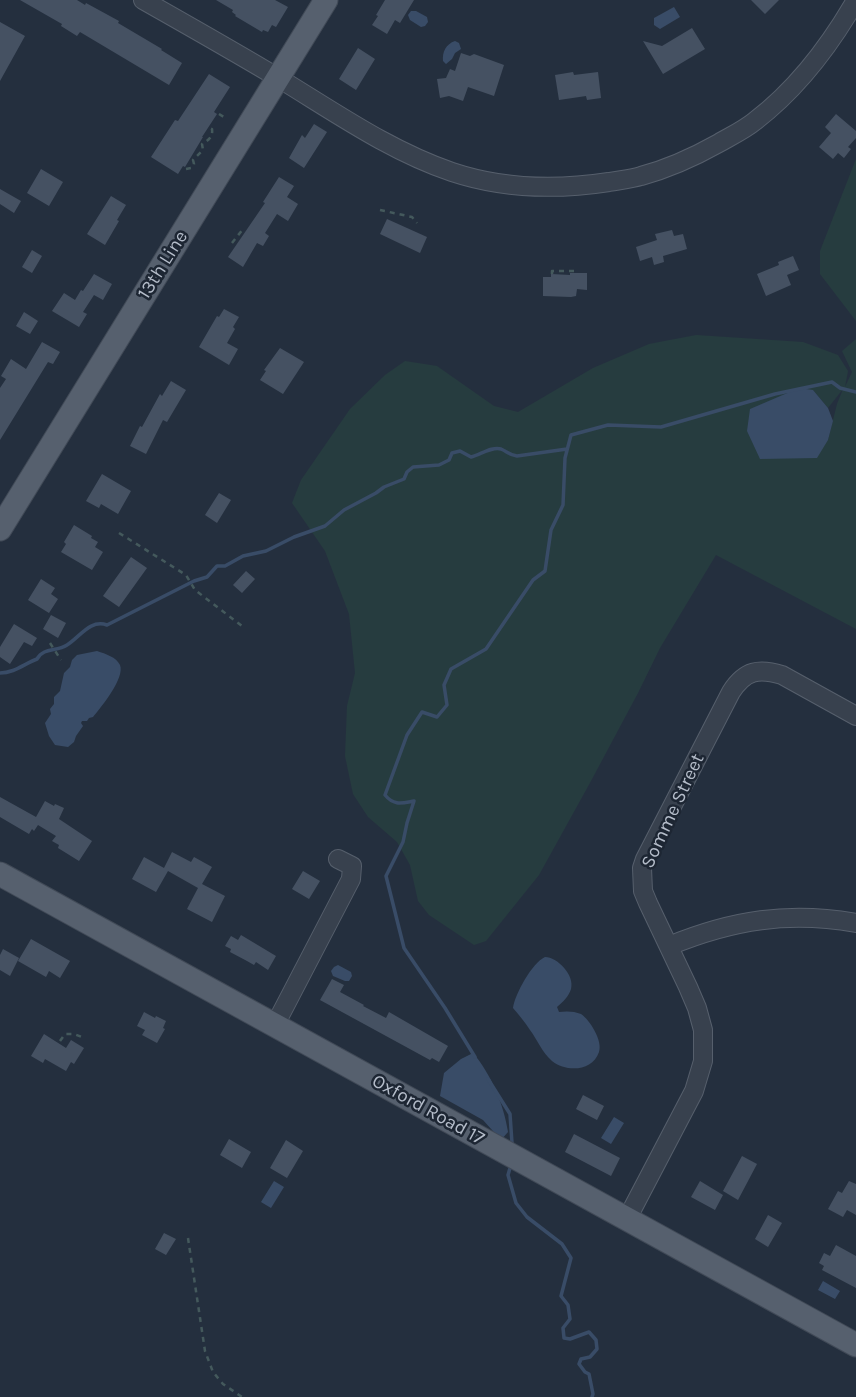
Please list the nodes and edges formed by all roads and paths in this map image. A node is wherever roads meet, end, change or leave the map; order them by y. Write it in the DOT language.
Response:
graph roads {
  1 [pos="143,0"];
  2 [pos="326,0"];
  3 [pos="856,0"];
  4 [pos="278,78"];
  5 [pos="219,114"];
  6 [pos="227,119"];
  7 [pos="211,128"];
  8 [pos="186,169"];
  9 [pos="380,210"];
  10 [pos="417,223"];
  11 [pos="243,229"];
  12 [pos="232,243"];
  13 [pos="574,271"];
  14 [pos="552,274"];
  15 [pos="0,529"];
  16 [pos="119,533"];
  17 [pos="242,626"];
  18 [pos="50,643"];
  19 [pos="61,660"];
  20 [pos="856,716"];
  21 [pos="338,859"];
  22 [pos="0,874"];
  23 [pos="856,923"];
  24 [pos="669,946"];
  25 [pos="275,1025"];
  26 [pos="82,1037"];
  27 [pos="60,1041"];
  28 [pos="627,1219"];
  29 [pos="188,1238"];
  30 [pos="856,1345"];
  31 [pos="242,1397"];
  1 -- 4 [label="street"];
  2 -- 4 [label="main road, 13th Line"];
  3 -- 4 [label="street"];
  4 -- 15 [label="main road, 13th Line"];
  5 -- 6 [label="path"];
  7 -- 8 [label="path"];
  9 -- 10 [label="path"];
  11 -- 12 [label="path"];
  13 -- 14 [label="path"];
  16 -- 17 [label="path"];
  18 -- 19 [label="path"];
  20 -- 24 [label="street, Somme Street"];
  21 -- 25 [label="street"];
  22 -- 25 [label="main road, Oxford Road 17"];
  23 -- 24 [label="street"];
  24 -- 28 [label="street, Somme Street"];
  25 -- 28 [label="main road, Oxford Road 17"];
  26 -- 27 [label="path"];
  28 -- 30 [label="main road, Oxford Road 17"];
  29 -- 31 [label="path"];
}
